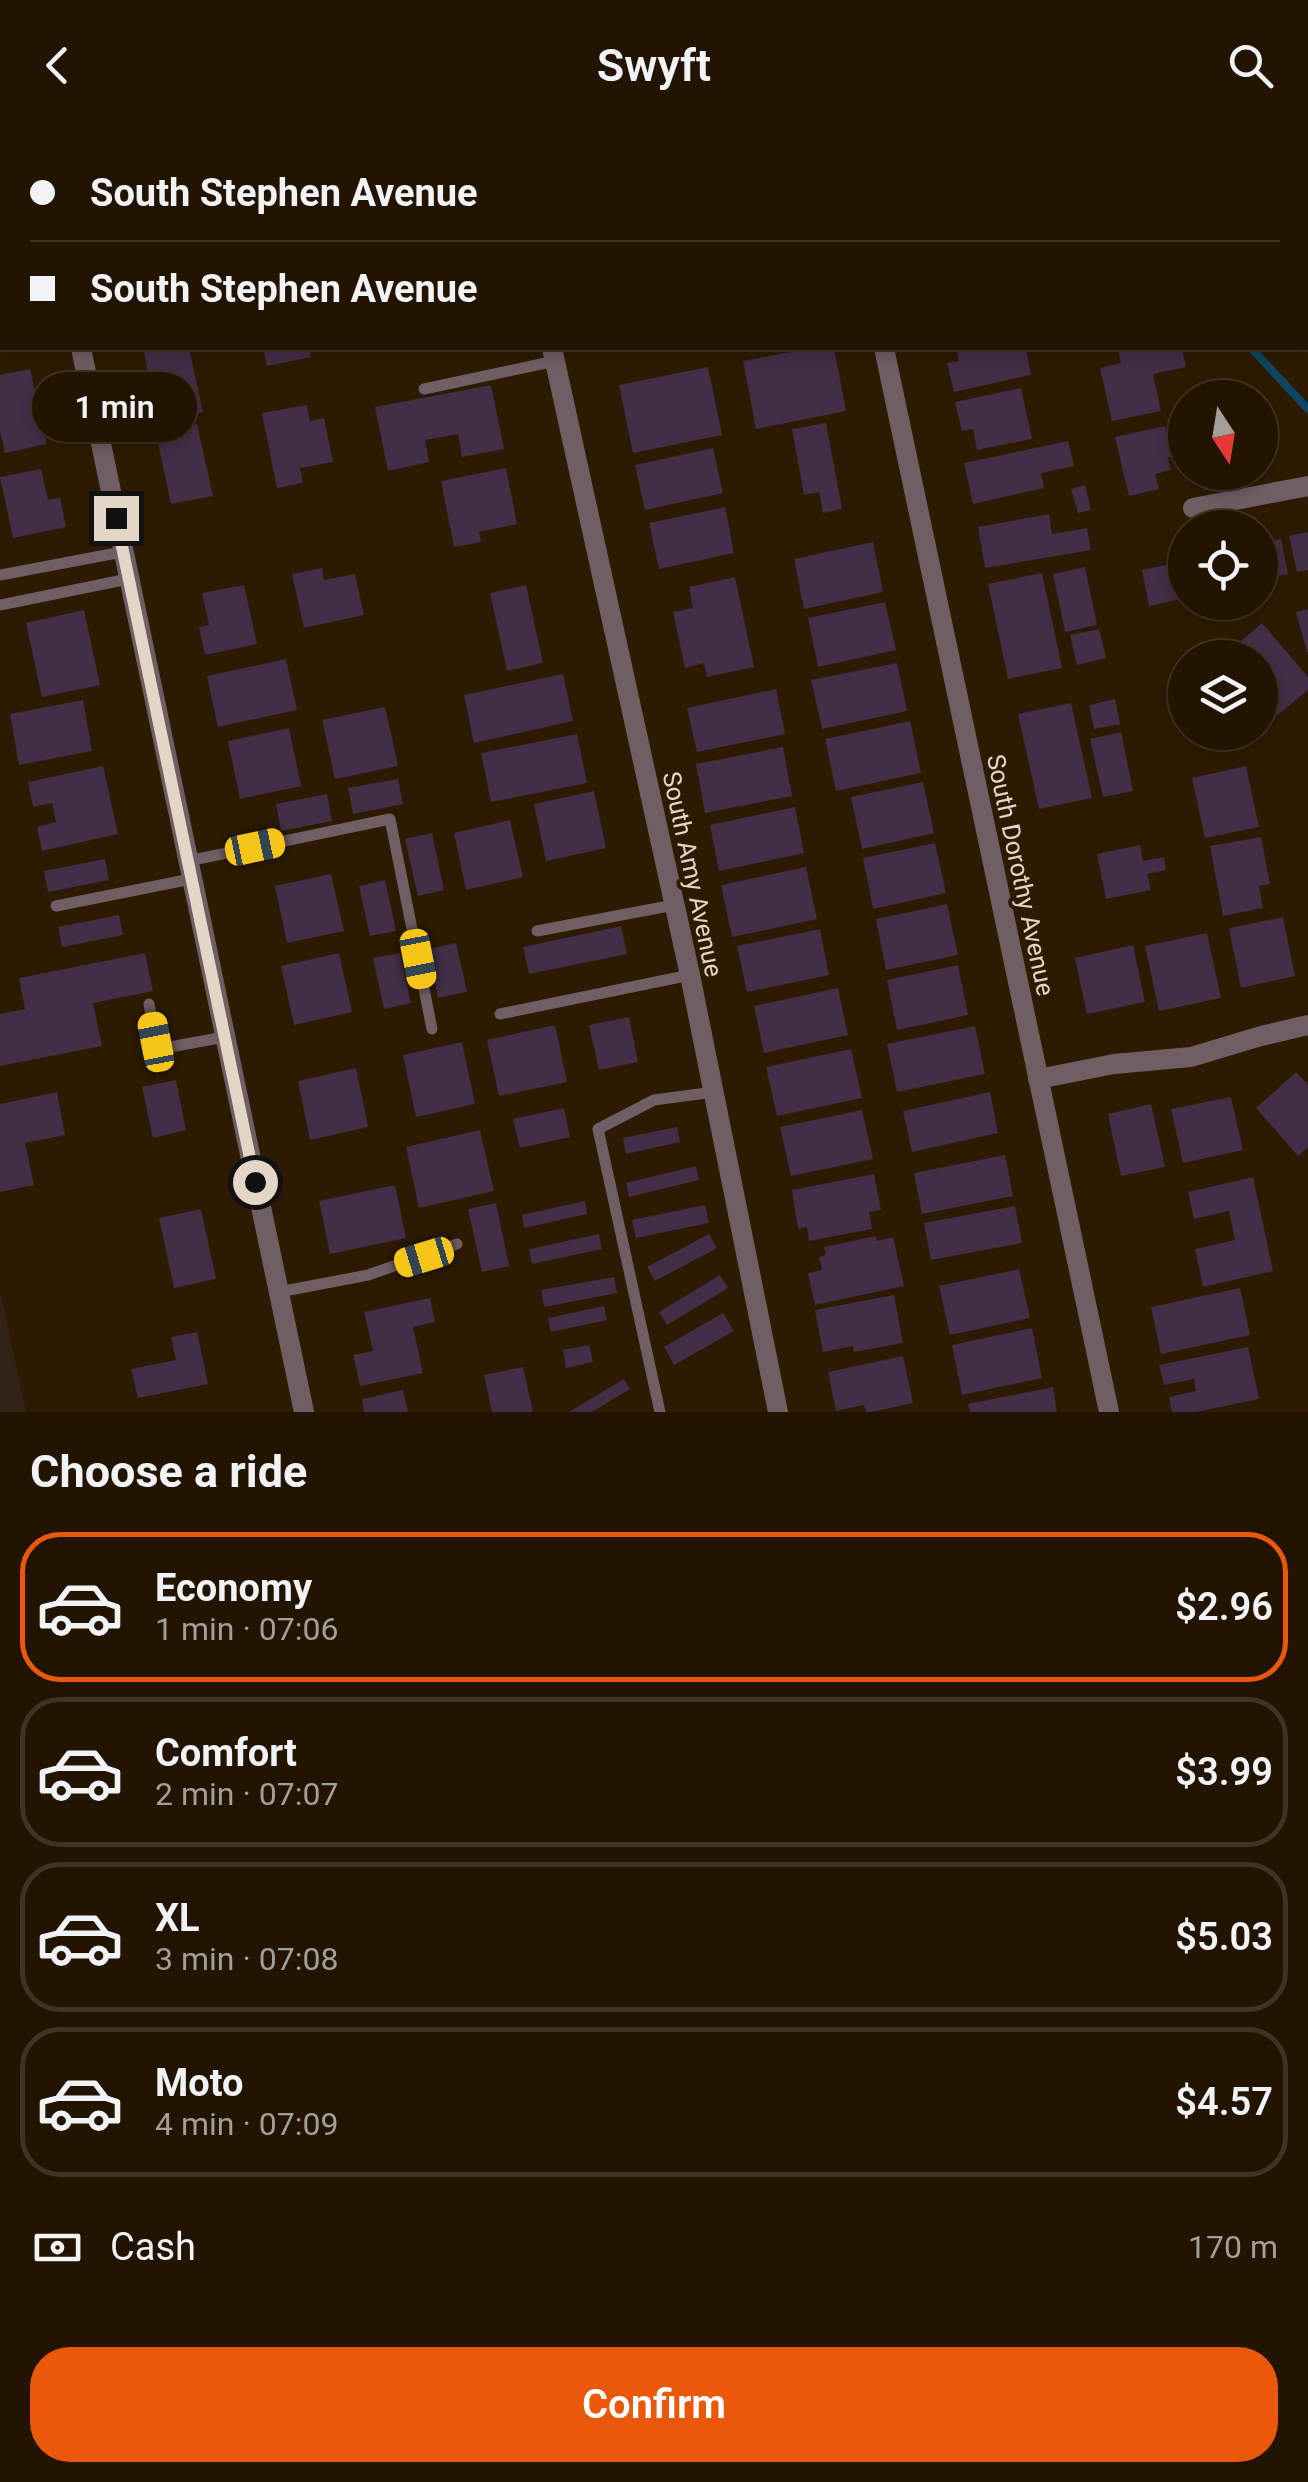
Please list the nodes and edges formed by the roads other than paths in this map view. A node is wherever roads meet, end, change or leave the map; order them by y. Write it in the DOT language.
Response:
graph roads {
  1 [pos="81,350"];
  2 [pos="884,350"];
  3 [pos="554,354"];
  4 [pos="424,389"];
  5 [pos="1308,486"];
  6 [pos="1193,508"];
  7 [pos="122,552"];
  8 [pos="0,575"];
  9 [pos="128,579"];
  10 [pos="0,605"];
  11 [pos="190,870"];
  12 [pos="56,906"];
  13 [pos="674,906"];
  14 [pos="537,932"];
  15 [pos="690,975"];
  16 [pos="149,1004"];
  17 [pos="500,1014"];
  18 [pos="1308,1025"];
  19 [pos="432,1029"];
  20 [pos="225,1037"];
  21 [pos="1038,1079"];
  22 [pos="714,1092"];
  23 [pos="457,1244"];
  24 [pos="279,1292"];
  25 [pos="304,1412"];
  26 [pos="660,1412"];
  27 [pos="778,1412"];
  28 [pos="1109,1412"];
  1 -- 7 [label="street"];
  2 -- 21 [label="street, South Dorothy Avenue"];
  3 -- 4 [label="lane"];
  3 -- 13 [label="street, South Amy Avenue"];
  5 -- 6 [label="street"];
  7 -- 8 [label="lane"];
  7 -- 9 [label="street"];
  9 -- 10 [label="lane"];
  9 -- 11 [label="street"];
  11 -- 12 [label="lane"];
  11 -- 19 [label="lane"];
  11 -- 20 [label="street"];
  13 -- 14 [label="lane"];
  13 -- 15 [label="street, South Amy Avenue"];
  15 -- 17 [label="lane"];
  15 -- 22 [label="street, South Amy Avenue"];
  16 -- 20 [label="lane"];
  18 -- 21 [label="street"];
  20 -- 24 [label="street"];
  21 -- 28 [label="street, South Dorothy Avenue"];
  22 -- 26 [label="lane"];
  22 -- 27 [label="street, South Amy Avenue"];
  23 -- 24 [label="lane"];
  24 -- 25 [label="street"];
}
